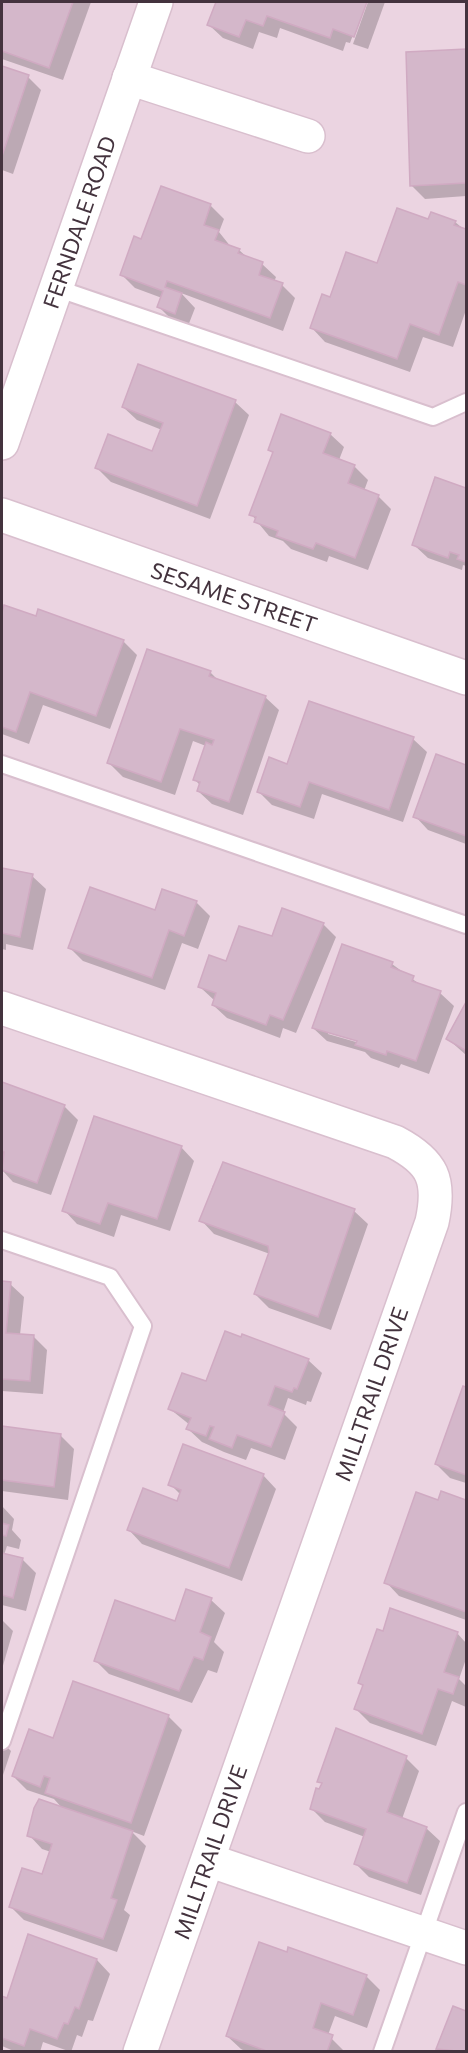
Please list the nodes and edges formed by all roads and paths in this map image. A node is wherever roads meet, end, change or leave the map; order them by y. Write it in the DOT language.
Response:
graph roads {
  1 [pos="156,2"];
  2 [pos="129,78"];
  3 [pos="308,136"];
  4 [pos="56,288"];
  5 [pos="466,402"];
  6 [pos="2,443"];
  7 [pos="2,515"];
  8 [pos="466,678"];
  9 [pos="2,764"];
  10 [pos="466,925"];
  11 [pos="2,1008"];
  12 [pos="2,1240"];
  13 [pos="2,1741"];
  14 [pos="466,1812"];
  15 [pos="208,1860"];
  16 [pos="423,1933"];
  17 [pos="466,1948"];
  18 [pos="140,2052"];
  19 [pos="382,2052"];
  1 -- 2 [label="street, FERNDALE ROAD"];
  2 -- 3 [label="street"];
  2 -- 4 [label="street, FERNDALE ROAD"];
  4 -- 5 [label="lane"];
  4 -- 6 [label="street, FERNDALE ROAD"];
  7 -- 8 [label="street, SESAME STREET"];
  9 -- 10 [label="lane"];
  11 -- 15 [label="street, MILLTRAIL DRIVE"];
  12 -- 13 [label="lane"];
  14 -- 16 [label="lane"];
  15 -- 16 [label="street"];
  15 -- 18 [label="street, MILLTRAIL DRIVE"];
  16 -- 17 [label="street"];
  16 -- 19 [label="lane"];
}
